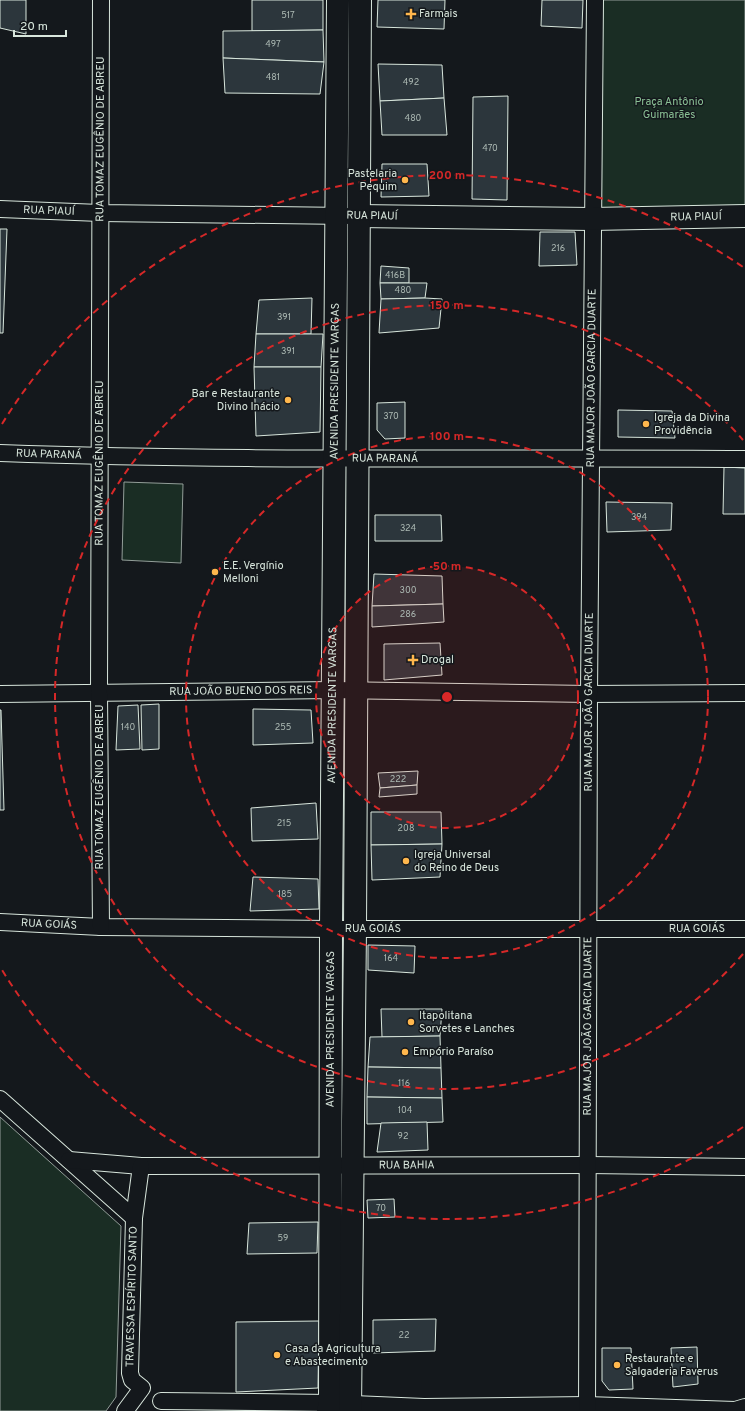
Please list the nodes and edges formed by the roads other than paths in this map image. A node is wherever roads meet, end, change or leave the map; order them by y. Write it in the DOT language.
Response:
graph roads {
  1 [pos="101,0"];
  2 [pos="338,0"];
  3 [pos="360,0"];
  4 [pos="595,0"];
  5 [pos="0,209"];
  6 [pos="100,213"];
  7 [pos="336,216"];
  8 [pos="358,216"];
  9 [pos="745,216"];
  10 [pos="592,219"];
  11 [pos="0,453"];
  12 [pos="100,457"];
  13 [pos="591,457"];
  14 [pos="745,458"];
  15 [pos="334,459"];
  16 [pos="357,459"];
  17 [pos="333,690"];
  18 [pos="356,690"];
  19 [pos="100,693"];
  20 [pos="745,693"];
  21 [pos="0,694"];
  22 [pos="589,694"];
  23 [pos="0,922"];
  24 [pos="101,927"];
  25 [pos="355,928"];
  26 [pos="331,929"];
  27 [pos="745,929"];
  28 [pos="589,930"];
  29 [pos="0,1099"];
  30 [pos="69,1160"];
  31 [pos="588,1164"];
  32 [pos="141,1166"];
  33 [pos="330,1166"];
  34 [pos="352,1166"];
  35 [pos="745,1167"];
  36 [pos="134,1218"];
  37 [pos="142,1388"];
  38 [pos="161,1401"];
  39 [pos="340,1407"];
  40 [pos="587,1408"];
  41 [pos="422,1409"];
  42 [pos="739,1409"];
  43 [pos="125,1411"];
  44 [pos="174,1411"];
  1 -- 6 [label="street, RUA TOMAZ EUGÊNIO DE ABREU"];
  2 -- 7 [label="main road, AVENIDA PRESIDENTE VARGAS"];
  3 -- 8 [label="main road, AVENIDA PRESIDENTE VARGAS"];
  4 -- 10 [label="street, RUA MAJOR JOÃO GARCIA DUARTE"];
  5 -- 6 [label="street, RUA PIAUÍ"];
  6 -- 7 [label="street, RUA PIAUÍ"];
  6 -- 12 [label="street, RUA TOMAZ EUGÊNIO DE ABREU"];
  7 -- 8 [label="street, RUA PIAUÍ"];
  7 -- 15 [label="main road, AVENIDA PRESIDENTE VARGAS"];
  8 -- 10 [label="main road, RUA PIAUÍ"];
  8 -- 16 [label="main road, AVENIDA PRESIDENTE VARGAS"];
  9 -- 10 [label="main road, RUA PIAUÍ"];
  10 -- 13 [label="street, RUA MAJOR JOÃO GARCIA DUARTE"];
  11 -- 12 [label="street, RUA PARANÁ"];
  12 -- 15 [label="street, RUA PARANÁ"];
  12 -- 19 [label="street, RUA TOMAZ EUGÊNIO DE ABREU"];
  13 -- 14 [label="street, RUA PARANÁ"];
  13 -- 16 [label="street, RUA PARANÁ"];
  13 -- 22 [label="street, RUA MAJOR JOÃO GARCIA DUARTE"];
  15 -- 16 [label="street, RUA PARANÁ"];
  15 -- 17 [label="main road, AVENIDA PRESIDENTE VARGAS"];
  16 -- 18 [label="main road, AVENIDA PRESIDENTE VARGAS"];
  17 -- 18 [label="street, RUA JOÃO BUENO DOS REIS"];
  17 -- 19 [label="street, RUA JOÃO BUENO DOS REIS"];
  17 -- 26 [label="main road, AVENIDA PRESIDENTE VARGAS"];
  18 -- 22 [label="street, RUA JOÃO BUENO DOS REIS"];
  18 -- 25 [label="main road, AVENIDA PRESIDENTE VARGAS"];
  19 -- 21 [label="street, RUA JOÃO BUENO DOS REIS"];
  19 -- 24 [label="street, RUA TOMAZ EUGÊNIO DE ABREU"];
  20 -- 22 [label="street, RUA JOÃO BUENO DOS REIS"];
  22 -- 28 [label="street, RUA MAJOR JOÃO GARCIA DUARTE"];
  23 -- 24 [label="street, RUA GOIÁS"];
  24 -- 26 [label="street, RUA GOIÁS"];
  25 -- 26 [label="street, RUA GOIÁS"];
  25 -- 28 [label="street, RUA GOIÁS"];
  25 -- 34 [label="main road, AVENIDA PRESIDENTE VARGAS"];
  26 -- 33 [label="main road, AVENIDA PRESIDENTE VARGAS"];
  27 -- 28 [label="street, RUA GOIÁS"];
  28 -- 31 [label="street, RUA MAJOR JOÃO GARCIA DUARTE"];
  29 -- 30 [label="street, TRAVESSA ESPÍRITO SANTO"];
  30 -- 32 [label="street, RUA BAHIA"];
  30 -- 36 [label="street, TRAVESSA ESPÍRITO SANTO"];
  31 -- 34 [label="street, RUA BAHIA"];
  31 -- 35 [label="street, RUA BAHIA"];
  31 -- 40 [label="street, RUA MAJOR JOÃO GARCIA DUARTE"];
  32 -- 33 [label="street, RUA BAHIA"];
  32 -- 36 [label="street, TRAVESSA ESPÍRITO SANTO"];
  33 -- 34 [label="street, RUA BAHIA"];
  33 -- 39 [label="main road, AVENIDA PRESIDENTE VARGAS"];
  34 -- 39 [label="main road, AVENIDA PRESIDENTE VARGAS"];
  36 -- 37 [label="street, TRAVESSA ESPÍRITO SANTO"];
  37 -- 38 [label="street, TRAVESSA ESPÍRITO SANTO"];
  37 -- 43 [label="street"];
  38 -- 39 [label="street"];
  38 -- 44 [label="street, TRAVESSA ESPÍRITO SANTO"];
  39 -- 41 [label="street"];
  40 -- 41 [label="street"];
  40 -- 42 [label="street"];
}
